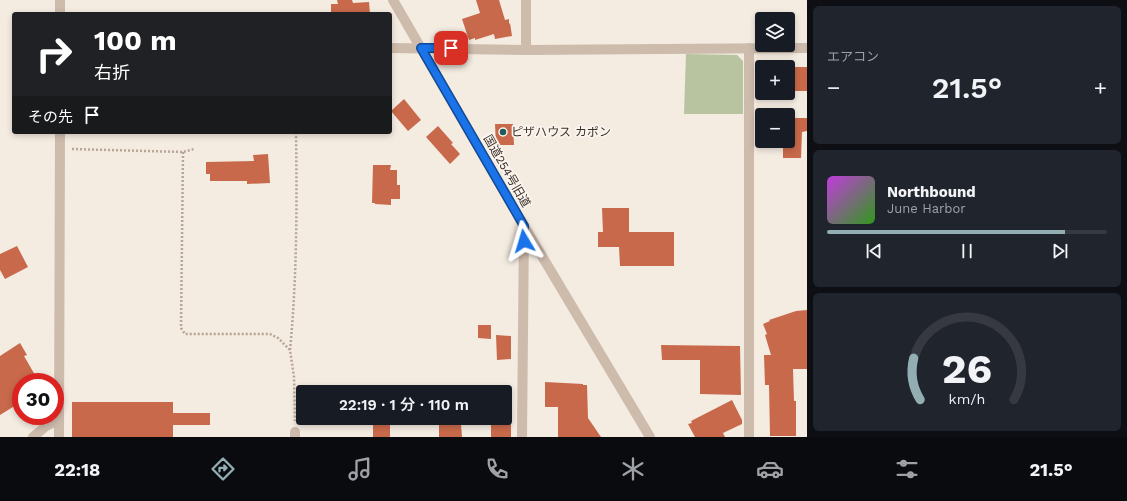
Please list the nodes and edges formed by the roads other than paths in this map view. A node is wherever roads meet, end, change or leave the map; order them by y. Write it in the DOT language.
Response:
graph roads {
  1 [pos="60,0"];
  2 [pos="393,0"];
  3 [pos="526,0"];
  4 [pos="60,12"];
  5 [pos="392,48"];
  6 [pos="421,48"];
  7 [pos="749,48"];
  8 [pos="807,48"];
  9 [pos="526,50"];
  10 [pos="60,134"];
  11 [pos="524,226"];
  12 [pos="59,373"];
  13 [pos="48,425"];
  14 [pos="59,425"];
  15 [pos="33,437"];
  16 [pos="59,437"];
  17 [pos="522,437"];
  18 [pos="650,437"];
  19 [pos="749,437"];
  1 -- 4 [label="street"];
  2 -- 6 [label="street, 国道254号旧道"];
  3 -- 9 [label="street"];
  5 -- 6 [label="street"];
  6 -- 9 [label="street"];
  6 -- 11 [label="street, 国道254号旧道"];
  7 -- 8 [label="street"];
  7 -- 9 [label="street"];
  7 -- 19 [label="street"];
  10 -- 12 [label="street"];
  11 -- 17 [label="street"];
  11 -- 18 [label="street, 国道254号旧道"];
  13 -- 15 [label="street"];
  14 -- 16 [label="street"];
}
